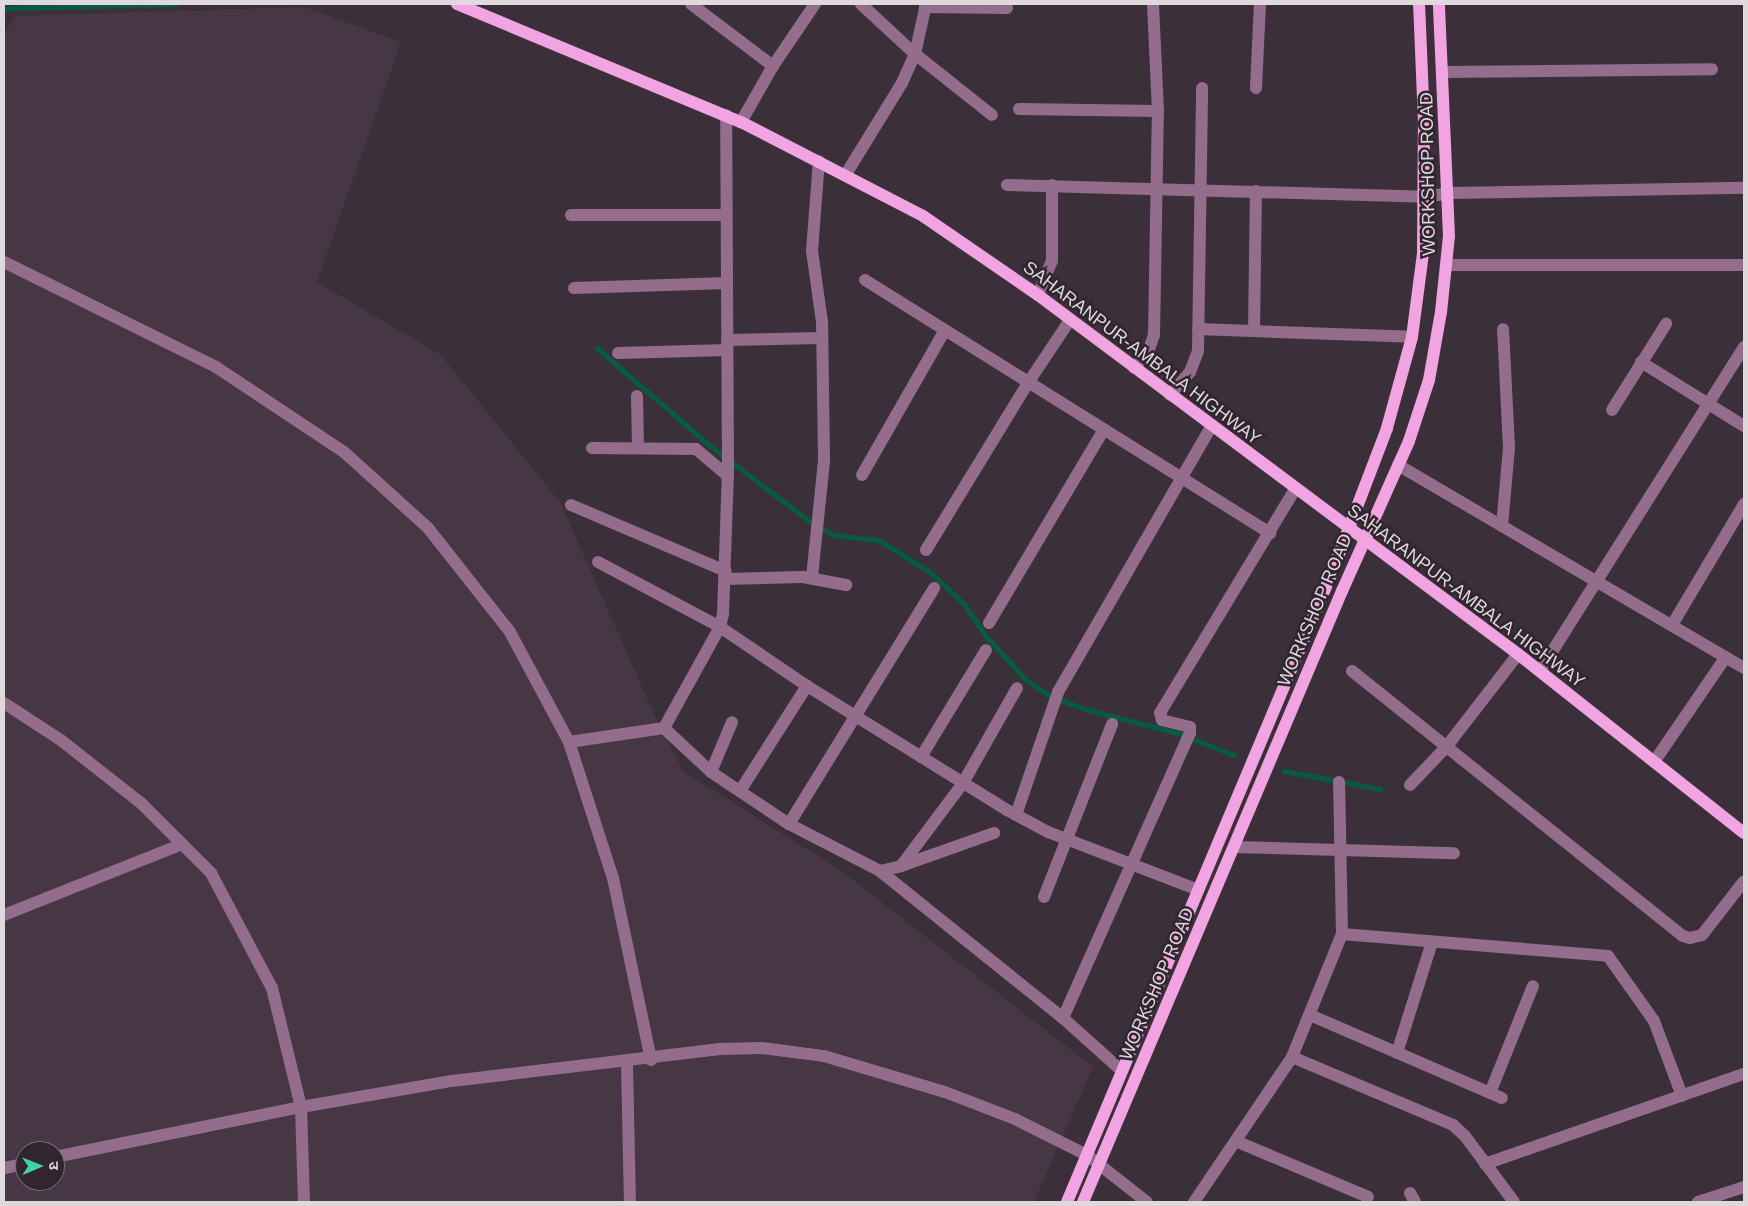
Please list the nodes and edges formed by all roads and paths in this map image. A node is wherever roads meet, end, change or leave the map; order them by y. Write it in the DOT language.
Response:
graph roads {
  1 [pos="457,4"];
  2 [pos="691,4"];
  3 [pos="815,4"];
  4 [pos="861,4"];
  5 [pos="1153,4"];
  6 [pos="1260,4"];
  7 [pos="1419,4"];
  8 [pos="1439,4"];
  9 [pos="925,6"];
  10 [pos="1007,8"];
  11 [pos="915,54"];
  12 [pos="773,66"];
  13 [pos="1712,69"];
  14 [pos="1443,72"];
  15 [pos="1202,88"];
  16 [pos="1256,88"];
  17 [pos="1019,109"];
  18 [pos="1158,112"];
  19 [pos="992,115"];
  20 [pos="726,116"];
  21 [pos="741,122"];
  22 [pos="819,161"];
  23 [pos="846,174"];
  24 [pos="1008,185"];
  25 [pos="1052,185"];
  26 [pos="1200,188"];
  27 [pos="1744,188"];
  28 [pos="1157,190"];
  29 [pos="1256,191"];
  30 [pos="1449,193"];
  31 [pos="1426,197"];
  32 [pos="571,215"];
  33 [pos="726,215"];
  34 [pos="4,262"];
  35 [pos="1446,265"];
  36 [pos="1744,265"];
  37 [pos="865,280"];
  38 [pos="727,283"];
  39 [pos="574,288"];
  40 [pos="1038,295"];
  41 [pos="1070,320"];
  42 [pos="1666,324"];
  43 [pos="1198,329"];
  44 [pos="1503,329"];
  45 [pos="1254,331"];
  46 [pos="944,332"];
  47 [pos="1412,337"];
  48 [pos="822,338"];
  49 [pos="727,345"];
  50 [pos="1744,347"];
  51 [pos="618,353"];
  52 [pos="1641,362"];
  53 [pos="1134,368"];
  54 [pos="1028,383"];
  55 [pos="1170,395"];
  56 [pos="637,396"];
  57 [pos="1708,404"];
  58 [pos="1612,410"];
  59 [pos="1744,426"];
  60 [pos="1211,427"];
  61 [pos="1103,431"];
  62 [pos="592,448"];
  63 [pos="638,448"];
  64 [pos="1398,465"];
  65 [pos="728,473"];
  66 [pos="862,475"];
  67 [pos="1182,479"];
  68 [pos="1295,489"];
  69 [pos="1744,504"];
  70 [pos="571,505"];
  71 [pos="1502,526"];
  72 [pos="1349,529"];
  73 [pos="1270,533"];
  74 [pos="1363,541"];
  75 [pos="926,550"];
  76 [pos="598,562"];
  77 [pos="726,575"];
  78 [pos="812,577"];
  79 [pos="1598,582"];
  80 [pos="846,585"];
  81 [pos="934,588"];
  82 [pos="989,623"];
  83 [pos="1672,625"];
  84 [pos="720,627"];
  85 [pos="986,650"];
  86 [pos="1518,654"];
  87 [pos="1726,657"];
  88 [pos="1744,668"];
  89 [pos="1352,671"];
  90 [pos="1540,671"];
  91 [pos="807,686"];
  92 [pos="1017,688"];
  93 [pos="4,703"];
  94 [pos="857,718"];
  95 [pos="732,722"];
  96 [pos="1112,724"];
  97 [pos="664,728"];
  98 [pos="568,742"];
  99 [pos="1447,746"];
  100 [pos="921,757"];
  101 [pos="1654,762"];
  102 [pos="711,772"];
  103 [pos="1339,782"];
  104 [pos="963,783"];
  105 [pos="1410,785"];
  106 [pos="740,791"];
  107 [pos="1016,815"];
  108 [pos="789,824"];
  109 [pos="994,833"];
  110 [pos="1744,833"];
  111 [pos="1066,839"];
  112 [pos="182,844"];
  113 [pos="1234,847"];
  114 [pos="1341,849"];
  115 [pos="1454,853"];
  116 [pos="1129,864"];
  117 [pos="901,866"];
  118 [pos="880,871"];
  119 [pos="1744,881"];
  120 [pos="1198,890"];
  121 [pos="1044,897"];
  122 [pos="4,915"];
  123 [pos="1342,934"];
  124 [pos="1432,942"];
  125 [pos="1532,986"];
  126 [pos="1310,1016"];
  127 [pos="1062,1018"];
  128 [pos="1397,1052"];
  129 [pos="1292,1057"];
  130 [pos="651,1060"];
  131 [pos="627,1062"];
  132 [pos="1122,1071"];
  133 [pos="1744,1074"];
  134 [pos="1490,1093"];
  135 [pos="1682,1096"];
  136 [pos="1502,1098"];
  137 [pos="301,1107"];
  138 [pos="1238,1142"];
  139 [pos="1087,1155"];
  140 [pos="65,1156"];
  141 [pos="1485,1164"];
  142 [pos="1099,1165"];
  143 [pos="1744,1186"];
  144 [pos="1368,1197"];
  145 [pos="304,1202"];
  146 [pos="630,1202"];
  147 [pos="1067,1202"];
  148 [pos="1084,1202"];
  149 [pos="1147,1202"];
  150 [pos="1194,1202"];
  151 [pos="1514,1202"];
  152 [pos="1698,1202"];
  1 -- 20 [label="main road, SAHARANPUR-AMBALA HIGHWAY"];
  2 -- 12 [label="street"];
  3 -- 12 [label="street"];
  4 -- 11 [label="street"];
  5 -- 18 [label="street"];
  6 -- 16 [label="street"];
  7 -- 31 [label="main road, WORKSHOP ROAD"];
  8 -- 14 [label="main road, WORKSHOP ROAD"];
  9 -- 10 [label="street"];
  9 -- 11 [label="street"];
  11 -- 19 [label="street"];
  11 -- 23 [label="street"];
  12 -- 21 [label="street"];
  13 -- 14 [label="street"];
  14 -- 30 [label="main road, WORKSHOP ROAD"];
  15 -- 26 [label="street"];
  17 -- 18 [label="street"];
  18 -- 28 [label="street"];
  20 -- 21 [label="main road, SAHARANPUR-AMBALA HIGHWAY"];
  20 -- 33 [label="street"];
  21 -- 22 [label="main road, SAHARANPUR-AMBALA HIGHWAY"];
  22 -- 23 [label="main road, SAHARANPUR-AMBALA HIGHWAY"];
  22 -- 48 [label="street"];
  23 -- 40 [label="main road, SAHARANPUR-AMBALA HIGHWAY"];
  24 -- 25 [label="street"];
  25 -- 28 [label="street"];
  25 -- 40 [label="street"];
  26 -- 28 [label="street"];
  26 -- 29 [label="street"];
  26 -- 43 [label="street"];
  27 -- 30 [label="street"];
  28 -- 53 [label="street"];
  29 -- 31 [label="street"];
  29 -- 45 [label="street"];
  30 -- 31 [label="street"];
  30 -- 35 [label="main road, WORKSHOP ROAD"];
  31 -- 47 [label="main road, WORKSHOP ROAD"];
  32 -- 33 [label="street"];
  33 -- 38 [label="street"];
  34 -- 98 [label="street"];
  35 -- 36 [label="street"];
  35 -- 64 [label="main road, WORKSHOP ROAD"];
  37 -- 46 [label="street"];
  38 -- 39 [label="street"];
  38 -- 49 [label="street"];
  40 -- 41 [label="main road, SAHARANPUR-AMBALA HIGHWAY"];
  41 -- 53 [label="main road, SAHARANPUR-AMBALA HIGHWAY"];
  41 -- 54 [label="street"];
  42 -- 52 [label="street"];
  43 -- 45 [label="street"];
  43 -- 55 [label="street"];
  44 -- 71 [label="street"];
  45 -- 47 [label="street"];
  46 -- 54 [label="street"];
  46 -- 66 [label="street"];
  47 -- 72 [label="main road, WORKSHOP ROAD"];
  48 -- 49 [label="street"];
  48 -- 78 [label="street"];
  49 -- 51 [label="street"];
  49 -- 65 [label="street"];
  50 -- 57 [label="street"];
  52 -- 57 [label="street"];
  52 -- 58 [label="street"];
  53 -- 55 [label="main road, SAHARANPUR-AMBALA HIGHWAY"];
  54 -- 61 [label="street"];
  54 -- 75 [label="street"];
  55 -- 60 [label="main road, SAHARANPUR-AMBALA HIGHWAY"];
  56 -- 63 [label="street"];
  57 -- 59 [label="street"];
  57 -- 79 [label="street"];
  60 -- 67 [label="street"];
  60 -- 68 [label="main road, SAHARANPUR-AMBALA HIGHWAY"];
  61 -- 67 [label="street"];
  61 -- 82 [label="street"];
  62 -- 63 [label="street"];
  63 -- 65 [label="street"];
  64 -- 71 [label="street"];
  64 -- 74 [label="main road, WORKSHOP ROAD"];
  65 -- 77 [label="street"];
  67 -- 73 [label="street"];
  67 -- 107 [label="street"];
  68 -- 72 [label="main road, SAHARANPUR-AMBALA HIGHWAY"];
  68 -- 73 [label="street"];
  69 -- 83 [label="street"];
  70 -- 77 [label="street"];
  71 -- 79 [label="street"];
  72 -- 74 [label="main road, SAHARANPUR-AMBALA HIGHWAY"];
  72 -- 120 [label="main road, WORKSHOP ROAD"];
  73 -- 116 [label="street"];
  74 -- 86 [label="main road, SAHARANPUR-AMBALA HIGHWAY"];
  74 -- 113 [label="main road, WORKSHOP ROAD"];
  76 -- 84 [label="street"];
  77 -- 78 [label="street"];
  77 -- 84 [label="street"];
  78 -- 80 [label="street"];
  79 -- 83 [label="street"];
  79 -- 90 [label="street"];
  81 -- 94 [label="street"];
  83 -- 87 [label="street"];
  84 -- 91 [label="street"];
  84 -- 97 [label="street"];
  85 -- 100 [label="street"];
  86 -- 90 [label="main road, SAHARANPUR-AMBALA HIGHWAY"];
  86 -- 99 [label="street"];
  87 -- 88 [label="street"];
  87 -- 101 [label="street"];
  89 -- 99 [label="street"];
  90 -- 101 [label="main road, SAHARANPUR-AMBALA HIGHWAY"];
  91 -- 94 [label="street"];
  91 -- 106 [label="street"];
  92 -- 104 [label="street"];
  93 -- 112 [label="street"];
  94 -- 100 [label="street"];
  94 -- 108 [label="street"];
  95 -- 102 [label="street"];
  96 -- 111 [label="street"];
  97 -- 98 [label="street"];
  97 -- 102 [label="street"];
  98 -- 130 [label="street"];
  99 -- 105 [label="street"];
  99 -- 119 [label="street"];
  100 -- 104 [label="street"];
  101 -- 110 [label="main road, SAHARANPUR-AMBALA HIGHWAY"];
  102 -- 106 [label="street"];
  103 -- 114 [label="street"];
  104 -- 107 [label="street"];
  104 -- 117 [label="street"];
  106 -- 108 [label="street"];
  107 -- 111 [label="street"];
  108 -- 118 [label="street"];
  109 -- 117 [label="street"];
  111 -- 116 [label="street"];
  111 -- 121 [label="street"];
  112 -- 122 [label="street"];
  112 -- 137 [label="street"];
  113 -- 114 [label="street"];
  113 -- 142 [label="main road, WORKSHOP ROAD"];
  114 -- 115 [label="street"];
  114 -- 123 [label="street"];
  116 -- 120 [label="street"];
  116 -- 127 [label="street"];
  117 -- 118 [label="street"];
  118 -- 127 [label="street"];
  120 -- 132 [label="main road, WORKSHOP ROAD"];
  123 -- 124 [label="street"];
  123 -- 126 [label="street"];
  124 -- 128 [label="street"];
  124 -- 135 [label="street"];
  125 -- 134 [label="street"];
  126 -- 128 [label="street"];
  126 -- 129 [label="street"];
  127 -- 132 [label="street"];
  128 -- 134 [label="street"];
  129 -- 138 [label="street"];
  129 -- 141 [label="street"];
  130 -- 131 [label="street"];
  130 -- 139 [label="street"];
  131 -- 137 [label="street"];
  131 -- 146 [label="street"];
  132 -- 139 [label="main road, WORKSHOP ROAD"];
  133 -- 135 [label="street"];
  134 -- 136 [label="street"];
  135 -- 141 [label="street"];
  137 -- 140 [label="street"];
  137 -- 145 [label="street"];
  138 -- 144 [label="street"];
  138 -- 150 [label="street"];
  139 -- 142 [label="street"];
  139 -- 147 [label="main road, WORKSHOP ROAD"];
  141 -- 151 [label="street"];
  142 -- 148 [label="main road, WORKSHOP ROAD"];
  142 -- 149 [label="street"];
  143 -- 152 [label="street"];
}
